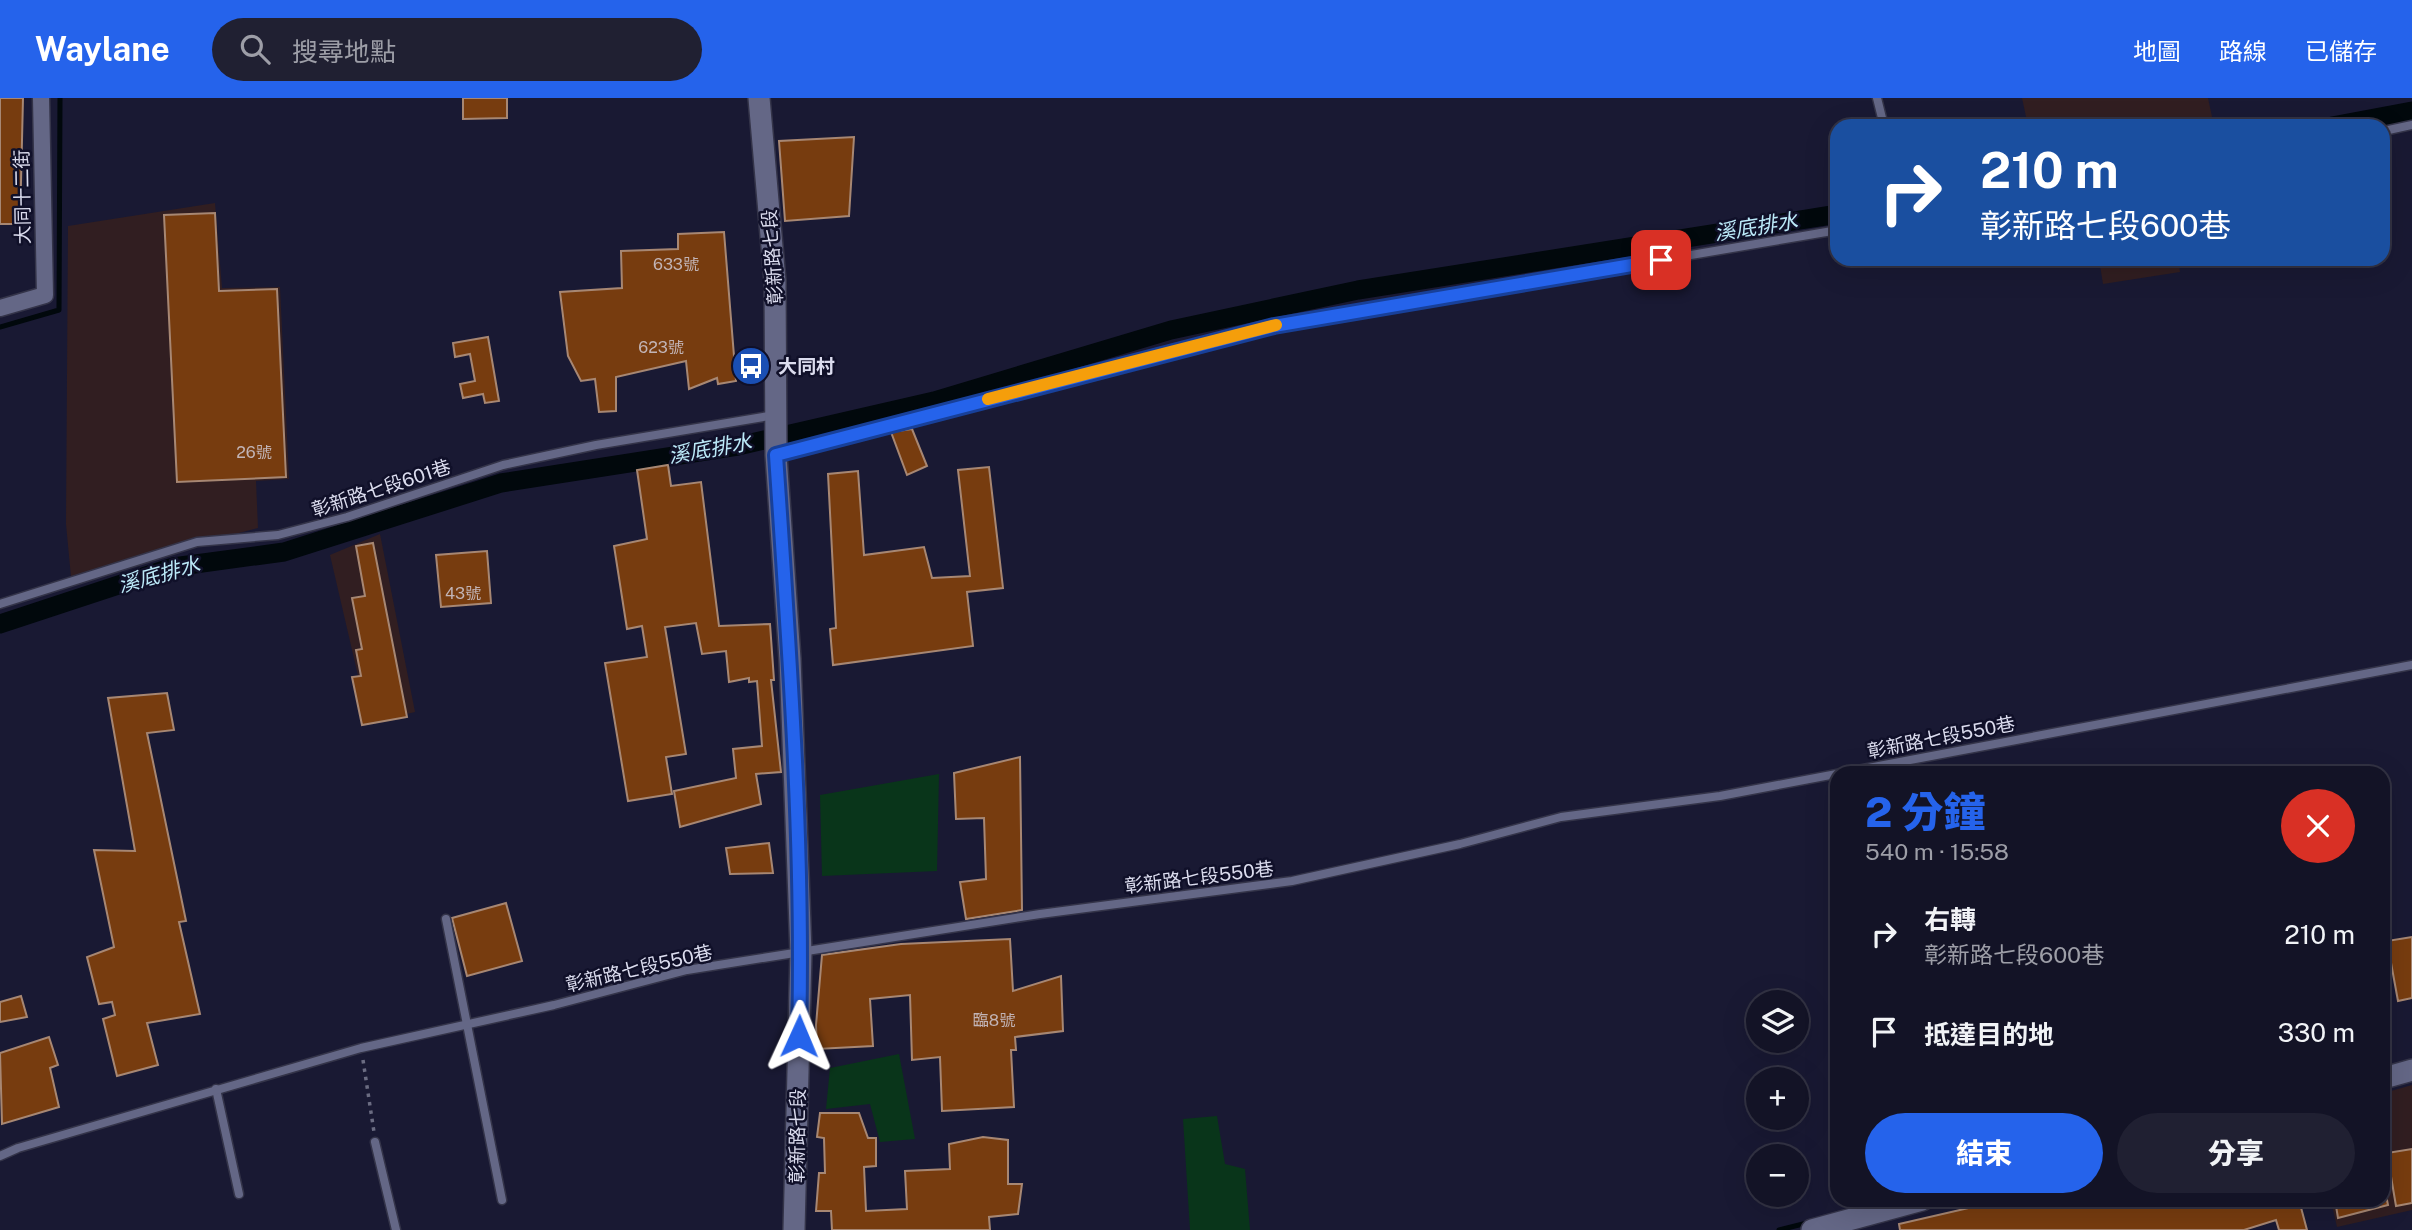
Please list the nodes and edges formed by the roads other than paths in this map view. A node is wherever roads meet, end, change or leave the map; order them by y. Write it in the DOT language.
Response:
graph roads {
  1 [pos="41,98"];
  2 [pos="759,98"];
  3 [pos="1877,98"];
  4 [pos="1882,119"];
  5 [pos="2412,125"];
  6 [pos="2390,130"];
  7 [pos="1830,231"];
  8 [pos="0,308"];
  9 [pos="775,415"];
  10 [pos="776,455"];
  11 [pos="0,604"];
  12 [pos="2412,665"];
  13 [pos="1878,766"];
  14 [pos="1830,775"];
  15 [pos="446,919"];
  16 [pos="801,953"];
  17 [pos="465,1025"];
  18 [pos="2412,1070"];
  19 [pos="2390,1076"];
  20 [pos="216,1089"];
  21 [pos="375,1142"];
  22 [pos="0,1156"];
  23 [pos="239,1194"];
  24 [pos="502,1200"];
  25 [pos="1896,1207"];
  26 [pos="396,1230"];
  27 [pos="794,1230"];
  28 [pos="1812,1230"];
  1 -- 8 [label="street, 大同十二街"];
  2 -- 9 [label="street, 彰新路七段"];
  3 -- 4 [label="lane"];
  5 -- 6 [label="lane"];
  7 -- 10 [label="lane"];
  9 -- 10 [label="street, 彰新路七段"];
  9 -- 11 [label="lane, 彰新路七段601巷"];
  10 -- 16 [label="street, 彰新路七段"];
  12 -- 13 [label="lane, 彰新路七段550巷"];
  14 -- 16 [label="lane, 彰新路七段550巷"];
  15 -- 17 [label="lane"];
  16 -- 17 [label="lane, 彰新路七段550巷"];
  16 -- 27 [label="street, 彰新路七段"];
  17 -- 20 [label="lane, 彰新路七段550巷"];
  17 -- 24 [label="lane"];
  18 -- 19 [label="street"];
  20 -- 22 [label="lane, 彰新路七段550巷"];
  20 -- 23 [label="lane"];
  21 -- 26 [label="lane"];
  25 -- 28 [label="street"];
}
